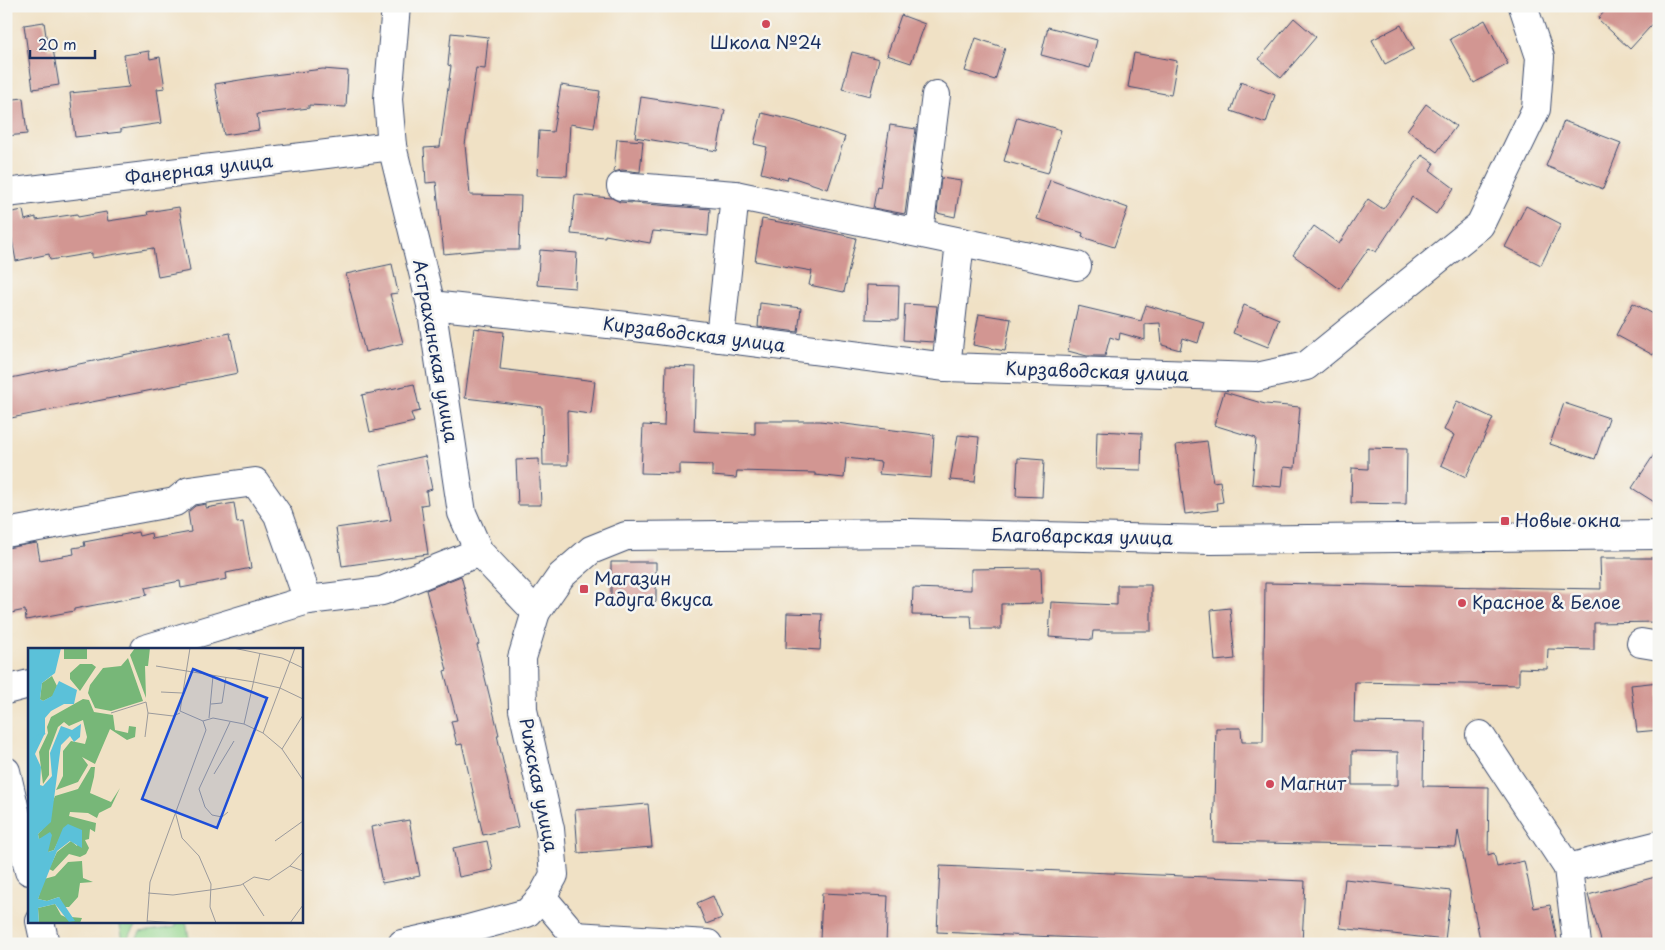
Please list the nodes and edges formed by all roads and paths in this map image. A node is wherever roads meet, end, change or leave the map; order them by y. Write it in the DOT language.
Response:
graph roads {
  1 [pos="396,6"];
  2 [pos="1523,6"];
  3 [pos="936,95"];
  4 [pos="392,146"];
  5 [pos="621,186"];
  6 [pos="6,193"];
  7 [pos="735,195"];
  8 [pos="920,232"];
  9 [pos="960,242"];
  10 [pos="1077,266"];
  11 [pos="431,305"];
  12 [pos="720,338"];
  13 [pos="946,367"];
  14 [pos="1657,532"];
  15 [pos="6,533"];
  16 [pos="479,552"];
  17 [pos="308,600"];
  18 [pos="536,612"];
  19 [pos="149,648"];
  20 [pos="28,684"];
  21 [pos="6,690"];
  22 [pos="1480,735"];
  23 [pos="6,771"];
  24 [pos="1659,844"];
  25 [pos="28,867"];
  26 [pos="1568,868"];
  27 [pos="542,897"];
  28 [pos="40,922"];
  29 [pos="580,940"];
  30 [pos="45,944"];
  31 [pos="402,944"];
  32 [pos="708,944"];
  33 [pos="1577,944"];
  1 -- 4 [label="street, Астраханская улица"];
  2 -- 13 [label="street, Кирзаводская улица"];
  3 -- 8 [label="street"];
  4 -- 6 [label="street, Фанерная улица"];
  4 -- 11 [label="street, Астраханская улица"];
  5 -- 7 [label="street"];
  7 -- 8 [label="street"];
  7 -- 12 [label="street"];
  8 -- 9 [label="street"];
  9 -- 10 [label="street"];
  9 -- 13 [label="street"];
  11 -- 12 [label="street, Кирзаводская улица"];
  11 -- 16 [label="street, Астраханская улица"];
  12 -- 13 [label="street, Кирзаводская улица"];
  14 -- 18 [label="street, Благоварская улица"];
  15 -- 17 [label="street"];
  16 -- 17 [label="street"];
  16 -- 18 [label="street, Астраханская улица"];
  17 -- 19 [label="street"];
  18 -- 27 [label="street, Рижская улица"];
  20 -- 21 [label="street"];
  22 -- 26 [label="street"];
  23 -- 25 [label="street"];
  24 -- 26 [label="street"];
  26 -- 33 [label="street"];
  27 -- 29 [label="street"];
  27 -- 31 [label="street, Рижская улица"];
  28 -- 30 [label="street"];
  29 -- 32 [label="street"];
}
